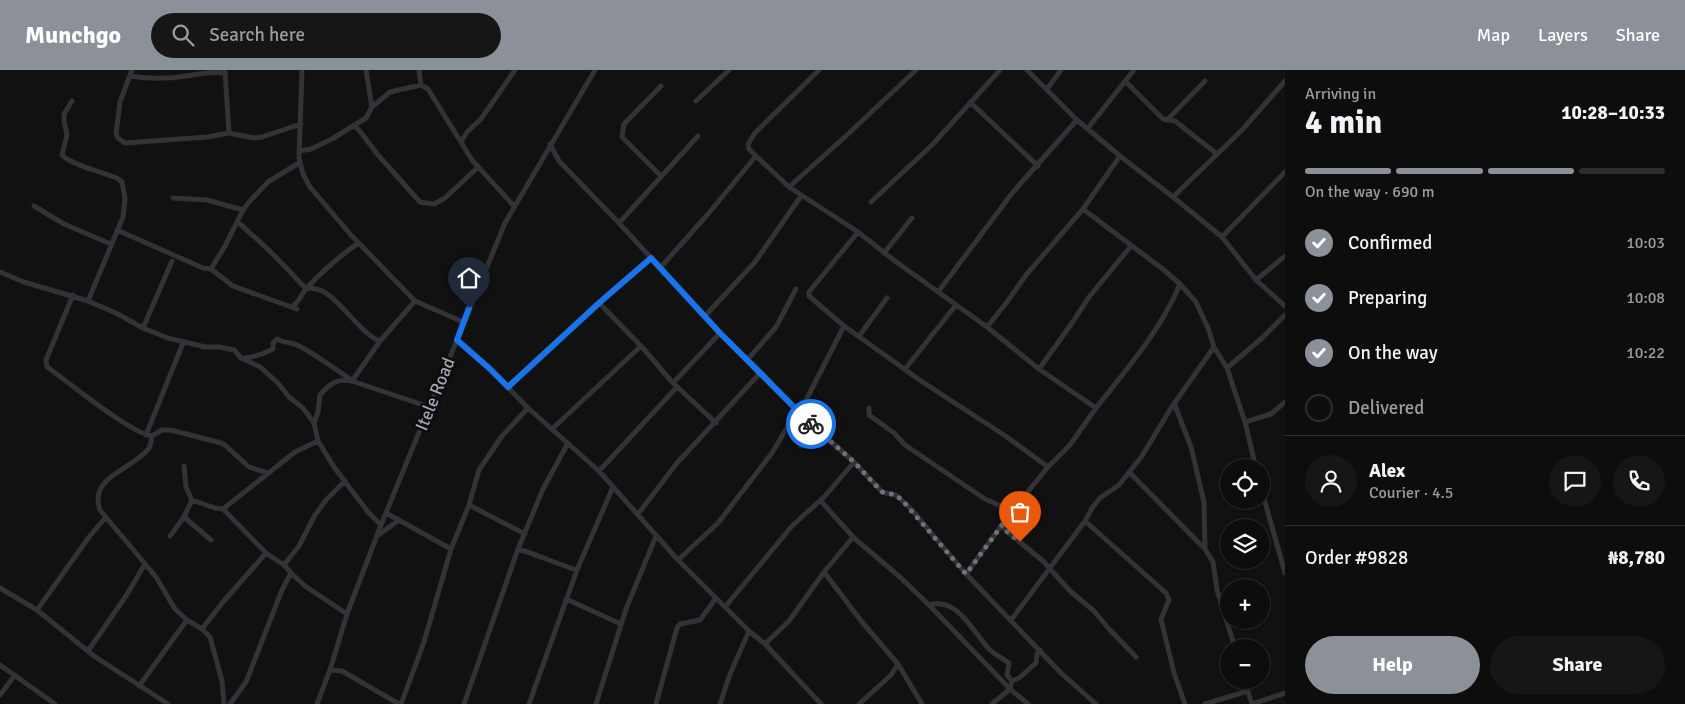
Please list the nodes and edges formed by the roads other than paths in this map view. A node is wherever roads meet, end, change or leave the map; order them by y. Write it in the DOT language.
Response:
graph roads {
  1 [pos="302,70"];
  2 [pos="366,70"];
  3 [pos="419,70"];
  4 [pos="515,70"];
  5 [pos="595,70"];
  6 [pos="729,70"];
  7 [pos="818,70"];
  8 [pos="916,70"];
  9 [pos="1000,70"];
  10 [pos="1027,70"];
  11 [pos="1061,70"];
  12 [pos="1134,70"];
  13 [pos="225,71"];
  14 [pos="131,73"];
  15 [pos="1285,80"];
  16 [pos="1205,81"];
  17 [pos="1126,82"];
  18 [pos="421,85"];
  19 [pos="661,86"];
  20 [pos="1047,89"];
  21 [pos="72,101"];
  22 [pos="696,101"];
  23 [pos="970,102"];
  24 [pos="372,107"];
  25 [pos="1077,120"];
  26 [pos="1167,120"];
  27 [pos="301,124"];
  28 [pos="354,125"];
  29 [pos="1088,128"];
  30 [pos="229,133"];
  31 [pos="698,136"];
  32 [pos="461,142"];
  33 [pos="550,144"];
  34 [pos="299,151"];
  35 [pos="1217,154"];
  36 [pos="756,156"];
  37 [pos="1120,156"];
  38 [pos="299,163"];
  39 [pos="1038,166"];
  40 [pos="477,168"];
  41 [pos="1285,172"];
  42 [pos="661,176"];
  43 [pos="789,187"];
  44 [pos="801,196"];
  45 [pos="1173,196"];
  46 [pos="173,198"];
  47 [pos="870,202"];
  48 [pos="34,206"];
  49 [pos="514,206"];
  50 [pos="1083,209"];
  51 [pos="243,210"];
  52 [pos="912,218"];
  53 [pos="237,222"];
  54 [pos="619,223"];
  55 [pos="117,230"];
  56 [pos="858,232"];
  57 [pos="351,235"];
  58 [pos="1222,237"];
  59 [pos="359,243"];
  60 [pos="111,244"];
  61 [pos="1131,246"];
  62 [pos="348,249"];
  63 [pos="884,253"];
  64 [pos="1285,256"];
  65 [pos="651,258"];
  66 [pos="172,261"];
  67 [pos="660,268"];
  68 [pos="211,269"];
  69 [pos="0,272"];
  70 [pos="1256,280"];
  71 [pos="1180,284"];
  72 [pos="306,289"];
  73 [pos="796,289"];
  74 [pos="938,292"];
  75 [pos="73,295"];
  76 [pos="887,298"];
  77 [pos="88,301"];
  78 [pos="415,302"];
  79 [pos="599,303"];
  80 [pos="956,305"];
  81 [pos="1285,306"];
  82 [pos="1285,315"];
  83 [pos="705,316"];
  84 [pos="463,322"];
  85 [pos="844,326"];
  86 [pos="986,327"];
  87 [pos="143,328"];
  88 [pos="720,333"];
  89 [pos="859,336"];
  90 [pos="457,340"];
  91 [pos="380,341"];
  92 [pos="183,343"];
  93 [pos="641,346"];
  94 [pos="1214,346"];
  95 [pos="241,358"];
  96 [pos="748,359"];
  97 [pos="1227,368"];
  98 [pos="905,369"];
  99 [pos="1039,369"];
  100 [pos="761,372"];
  101 [pos="352,381"];
  102 [pos="675,385"];
  103 [pos="508,387"];
  104 [pos="1285,402"];
  105 [pos="1174,403"];
  106 [pos="429,407"];
  107 [pos="528,408"];
  108 [pos="869,408"];
  109 [pos="1096,408"];
  110 [pos="798,413"];
  111 [pos="1245,422"];
  112 [pos="314,423"];
  113 [pos="716,423"];
  114 [pos="552,429"];
  115 [pos="149,436"];
  116 [pos="318,441"];
  117 [pos="568,442"];
  118 [pos="1254,459"];
  119 [pos="854,462"];
  120 [pos="184,466"];
  121 [pos="1048,468"];
  122 [pos="254,470"];
  123 [pos="599,471"];
  124 [pos="1129,472"];
  125 [pos="268,473"];
  126 [pos="345,481"];
  127 [pos="258,482"];
  128 [pos="613,487"];
  129 [pos="192,500"];
  130 [pos="820,500"];
  131 [pos="469,505"];
  132 [pos="223,509"];
  133 [pos="1267,509"];
  134 [pos="1012,511"];
  135 [pos="386,513"];
  136 [pos="638,514"];
  137 [pos="106,517"];
  138 [pos="184,517"];
  139 [pos="399,520"];
  140 [pos="1085,520"];
  141 [pos="381,524"];
  142 [pos="1002,525"];
  143 [pos="526,534"];
  144 [pos="170,536"];
  145 [pos="378,536"];
  146 [pos="656,536"];
  147 [pos="853,537"];
  148 [pos="211,540"];
  149 [pos="452,549"];
  150 [pos="518,549"];
  151 [pos="1205,549"];
  152 [pos="266,553"];
  153 [pos="678,560"];
  154 [pos="145,564"];
  155 [pos="284,565"];
  156 [pos="1048,569"];
  157 [pos="577,570"];
  158 [pos="824,572"];
  159 [pos="290,573"];
  160 [pos="1285,573"];
  161 [pos="966,574"];
  162 [pos="0,588"];
  163 [pos="716,598"];
  164 [pos="566,599"];
  165 [pos="929,605"];
  166 [pos="725,607"];
  167 [pos="37,610"];
  168 [pos="347,614"];
  169 [pos="187,620"];
  170 [pos="1011,620"];
  171 [pos="621,624"];
  172 [pos="202,629"];
  173 [pos="748,631"];
  174 [pos="1232,639"];
  175 [pos="765,644"];
  176 [pos="1040,650"];
  177 [pos="88,651"];
  178 [pos="1136,656"];
  179 [pos="332,664"];
  180 [pos="898,664"];
  181 [pos="0,665"];
  182 [pos="330,670"];
  183 [pos="342,670"];
  184 [pos="15,675"];
  185 [pos="1012,681"];
  186 [pos="139,686"];
  187 [pos="1010,689"];
  188 [pos="1248,691"];
  189 [pos="1285,693"];
  190 [pos="0,695"];
  191 [pos="1000,696"];
  192 [pos="55,704"];
  193 [pos="168,704"];
  194 [pos="224,704"];
  195 [pos="230,704"];
  196 [pos="317,704"];
  197 [pos="400,704"];
  198 [pos="464,704"];
  199 [pos="529,704"];
  200 [pos="596,704"];
  201 [pos="656,704"];
  202 [pos="720,704"];
  203 [pos="821,704"];
  204 [pos="859,704"];
  205 [pos="922,704"];
  206 [pos="992,704"];
  207 [pos="1000,704"];
  208 [pos="1028,704"];
  209 [pos="1096,704"];
  210 [pos="1185,704"];
  211 [pos="1205,704"];
  212 [pos="1252,704"];
  1 -- 27 [label="street"];
  2 -- 24 [label="street"];
  3 -- 18 [label="street"];
  4 -- 32 [label="street"];
  5 -- 33 [label="street, Itele Road"];
  6 -- 22 [label="street"];
  7 -- 36 [label="street"];
  8 -- 43 [label="street"];
  9 -- 23 [label="street"];
  10 -- 20 [label="street"];
  11 -- 20 [label="street"];
  12 -- 17 [label="street"];
  13 -- 14 [label="street"];
  13 -- 30 [label="street"];
  14 -- 30 [label="street"];
  15 -- 35 [label="street"];
  16 -- 26 [label="street"];
  17 -- 26 [label="street"];
  17 -- 29 [label="street"];
  18 -- 24 [label="street"];
  18 -- 32 [label="street"];
  19 -- 42 [label="street"];
  20 -- 25 [label="street"];
  21 -- 55 [label="street"];
  23 -- 39 [label="street"];
  23 -- 47 [label="street"];
  24 -- 28 [label="street"];
  25 -- 29 [label="street"];
  25 -- 39 [label="street"];
  26 -- 35 [label="street"];
  27 -- 30 [label="street"];
  27 -- 34 [label="street"];
  28 -- 34 [label="street"];
  28 -- 40 [label="street"];
  29 -- 37 [label="street"];
  31 -- 42 [label="street"];
  32 -- 40 [label="street"];
  33 -- 49 [label="street, Itele Road"];
  33 -- 54 [label="street"];
  34 -- 38 [label="street"];
  35 -- 45 [label="street"];
  36 -- 43 [label="street"];
  36 -- 67 [label="street"];
  37 -- 45 [label="street"];
  37 -- 50 [label="street"];
  38 -- 51 [label="street"];
  38 -- 57 [label="street"];
  39 -- 74 [label="street"];
  40 -- 49 [label="street"];
  41 -- 58 [label="street"];
  42 -- 54 [label="street"];
  43 -- 44 [label="street"];
  44 -- 56 [label="street"];
  44 -- 83 [label="street"];
  45 -- 58 [label="street"];
  46 -- 51 [label="street"];
  48 -- 60 [label="street"];
  49 -- 84 [label="street, Itele Road"];
  50 -- 61 [label="street"];
  50 -- 86 [label="street"];
  51 -- 53 [label="street"];
  52 -- 63 [label="street"];
  53 -- 68 [label="street"];
  53 -- 72 [label="street"];
  54 -- 65 [label="street"];
  55 -- 60 [label="street"];
  55 -- 68 [label="street"];
  56 -- 63 [label="street"];
  56 -- 85 [label="street"];
  57 -- 59 [label="street"];
  57 -- 62 [label="street"];
  58 -- 70 [label="street"];
  59 -- 62 [label="street"];
  59 -- 78 [label="street"];
  60 -- 77 [label="street"];
  61 -- 71 [label="street"];
  61 -- 99 [label="street"];
  62 -- 72 [label="street"];
  63 -- 74 [label="street"];
  64 -- 70 [label="street"];
  65 -- 67 [label="street"];
  65 -- 79 [label="street"];
  66 -- 87 [label="street"];
  67 -- 83 [label="street"];
  68 -- 72 [label="street"];
  69 -- 75 [label="street"];
  70 -- 81 [label="street"];
  71 -- 94 [label="street"];
  71 -- 109 [label="street"];
  72 -- 91 [label="street"];
  73 -- 96 [label="street"];
  74 -- 80 [label="street"];
  75 -- 77 [label="street"];
  75 -- 115 [label="street"];
  76 -- 89 [label="street"];
  77 -- 87 [label="street"];
  78 -- 84 [label="street"];
  78 -- 91 [label="street"];
  79 -- 93 [label="street"];
  79 -- 103 [label="street"];
  80 -- 86 [label="street"];
  80 -- 98 [label="street"];
  82 -- 97 [label="street"];
  83 -- 88 [label="street"];
  84 -- 90 [label="street, Itele Road"];
  85 -- 89 [label="street"];
  85 -- 110 [label="street"];
  86 -- 99 [label="street"];
  87 -- 92 [label="street"];
  88 -- 96 [label="street"];
  88 -- 102 [label="street"];
  89 -- 98 [label="street"];
  90 -- 103 [label="street"];
  90 -- 106 [label="street, Itele Road"];
  91 -- 101 [label="street"];
  92 -- 95 [label="street"];
  92 -- 115 [label="street"];
  93 -- 102 [label="street"];
  93 -- 114 [label="street"];
  94 -- 97 [label="street"];
  94 -- 105 [label="street"];
  95 -- 101 [label="street"];
  95 -- 112 [label="street"];
  96 -- 100 [label="street"];
  97 -- 111 [label="street"];
  98 -- 121 [label="street"];
  99 -- 109 [label="street"];
  100 -- 110 [label="street"];
  100 -- 113 [label="street"];
  101 -- 106 [label="street"];
  101 -- 112 [label="street"];
  102 -- 113 [label="street"];
  102 -- 123 [label="street"];
  103 -- 107 [label="street"];
  104 -- 111 [label="street"];
  105 -- 124 [label="street"];
  105 -- 151 [label="street"];
  106 -- 135 [label="street, Itele Road"];
  107 -- 114 [label="street"];
  107 -- 131 [label="street"];
  108 -- 134 [label="street"];
  109 -- 121 [label="street"];
  110 -- 119 [label="street"];
  110 -- 153 [label="street"];
  111 -- 118 [label="street"];
  112 -- 116 [label="street"];
  113 -- 136 [label="street"];
  114 -- 117 [label="street"];
  115 -- 122 [label="street"];
  115 -- 137 [label="street"];
  116 -- 125 [label="street"];
  116 -- 126 [label="street"];
  117 -- 123 [label="street"];
  117 -- 143 [label="street"];
  119 -- 130 [label="street"];
  119 -- 161 [label="street"];
  120 -- 129 [label="street"];
  121 -- 134 [label="street"];
  122 -- 125 [label="street"];
  122 -- 127 [label="street"];
  123 -- 128 [label="street"];
  124 -- 140 [label="street"];
  124 -- 151 [label="street"];
  125 -- 127 [label="street"];
  126 -- 141 [label="street"];
  126 -- 155 [label="street"];
  127 -- 132 [label="street"];
  128 -- 136 [label="street"];
  128 -- 157 [label="street"];
  129 -- 132 [label="street"];
  129 -- 138 [label="street"];
  130 -- 147 [label="street"];
  130 -- 166 [label="street"];
  131 -- 143 [label="street"];
  131 -- 149 [label="street"];
  132 -- 152 [label="street"];
  133 -- 160 [label="street"];
  134 -- 142 [label="street"];
  135 -- 139 [label="street"];
  135 -- 141 [label="street, Itele Road"];
  136 -- 146 [label="street"];
  137 -- 154 [label="street"];
  137 -- 167 [label="street"];
  138 -- 144 [label="street"];
  138 -- 148 [label="street"];
  139 -- 145 [label="street"];
  139 -- 149 [label="street"];
  140 -- 156 [label="street"];
  140 -- 210 [label="street"];
  141 -- 145 [label="street, Itele Road"];
  142 -- 156 [label="street"];
  142 -- 161 [label="street"];
  143 -- 150 [label="street"];
  145 -- 168 [label="street, Itele Road"];
  146 -- 153 [label="street"];
  146 -- 171 [label="street"];
  147 -- 158 [label="street"];
  147 -- 165 [label="street"];
  149 -- 197 [label="street"];
  150 -- 157 [label="street"];
  150 -- 198 [label="street"];
  151 -- 174 [label="street"];
  152 -- 155 [label="street"];
  152 -- 172 [label="street"];
  153 -- 163 [label="street"];
  154 -- 169 [label="street"];
  154 -- 177 [label="street"];
  155 -- 159 [label="street"];
  156 -- 170 [label="street"];
  156 -- 178 [label="street"];
  157 -- 164 [label="street"];
  158 -- 175 [label="street"];
  158 -- 180 [label="street"];
  159 -- 168 [label="street"];
  159 -- 195 [label="street"];
  161 -- 170 [label="street"];
  162 -- 167 [label="street"];
  163 -- 166 [label="street"];
  163 -- 201 [label="street"];
  164 -- 171 [label="street"];
  164 -- 199 [label="street"];
  165 -- 185 [label="street"];
  165 -- 187 [label="street"];
  166 -- 173 [label="street"];
  167 -- 177 [label="street"];
  168 -- 179 [label="street, Itele Road"];
  169 -- 172 [label="street"];
  169 -- 186 [label="street"];
  170 -- 176 [label="street"];
  171 -- 200 [label="street"];
  172 -- 194 [label="street"];
  173 -- 175 [label="street"];
  173 -- 202 [label="street"];
  175 -- 203 [label="street"];
  176 -- 185 [label="street"];
  176 -- 209 [label="street"];
  177 -- 186 [label="street"];
  179 -- 182 [label="street, Itele Road"];
  179 -- 183 [label="street"];
  180 -- 204 [label="street"];
  180 -- 205 [label="street"];
  181 -- 184 [label="street"];
  182 -- 183 [label="street"];
  182 -- 196 [label="street, Itele Road"];
  183 -- 197 [label="street"];
  184 -- 190 [label="street"];
  184 -- 192 [label="street"];
  185 -- 187 [label="street"];
  186 -- 193 [label="street"];
  187 -- 191 [label="street"];
  187 -- 208 [label="street"];
  188 -- 211 [label="street"];
  188 -- 212 [label="street"];
  189 -- 212 [label="street"];
  191 -- 206 [label="street"];
  191 -- 207 [label="street"];
}
